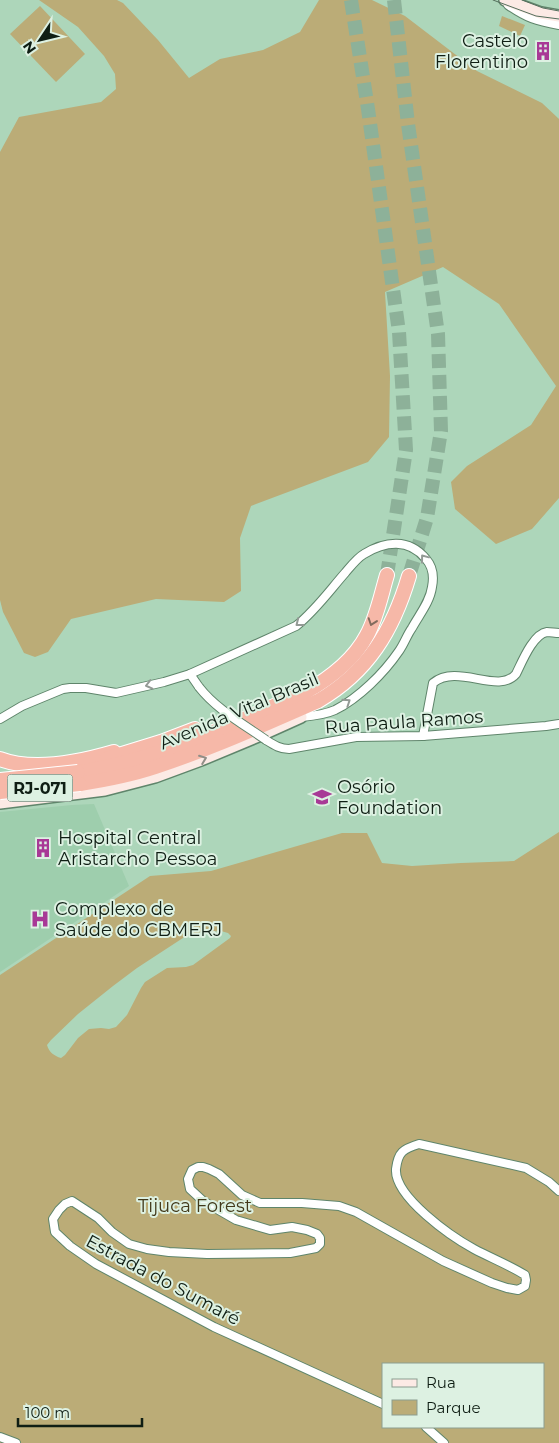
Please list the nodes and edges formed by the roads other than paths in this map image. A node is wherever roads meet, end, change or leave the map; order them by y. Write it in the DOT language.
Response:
graph roads {
  1 [pos="503,0"];
  2 [pos="559,16"];
  3 [pos="559,25"];
  4 [pos="387,575"];
  5 [pos="409,576"];
  6 [pos="388,630"];
  7 [pos="559,633"];
  8 [pos="190,674"];
  9 [pos="328,678"];
  10 [pos="301,717"];
  11 [pos="0,719"];
  12 [pos="559,724"];
  13 [pos="423,736"];
  14 [pos="161,742"];
  15 [pos="0,759"];
  16 [pos="56,772"];
  17 [pos="0,776"];
  18 [pos="79,778"];
  19 [pos="0,780"];
  20 [pos="0,792"];
  21 [pos="59,795"];
  22 [pos="0,803"];
  23 [pos="559,1191"];
  24 [pos="382,1404"];
  25 [pos="427,1428"];
  26 [pos="0,1438"];
  27 [pos="16,1443"];
  28 [pos="444,1443"];
  1 -- 2 [label="main road"];
  1 -- 3 [label="street"];
  4 -- 9 [label="highway, Avenida Vital Brasil, one-way"];
  5 -- 6 [label="highway, Avenida Vital Brasil"];
  6 -- 10 [label="highway"];
  6 -- 18 [label="highway, Avenida Vital Brasil"];
  7 -- 13 [label="street"];
  10 -- 8 [label="street, one-way"];
  8 -- 11 [label="street, one-way"];
  8 -- 13 [label="street, Rua Paula Ramos, bridge"];
  9 -- 14 [label="highway"];
  9 -- 18 [label="highway, Avenida Vital Brasil"];
  21 -- 10 [label="main road, one-way"];
  12 -- 13 [label="street, Rua Paula Ramos"];
  14 -- 15 [label="highway"];
  14 -- 16 [label="highway"];
  16 -- 17 [label="main road"];
  16 -- 21 [label="main road, bridge"];
  18 -- 19 [label="highway, RJ-071, bridge"];
  18 -- 20 [label="highway, RJ-071, bridge"];
  21 -- 22 [label="main road"];
  23 -- 24 [label="street, Estrada do Sumaré"];
  25 -- 28 [label="street"];
  26 -- 27 [label="street"];
}
